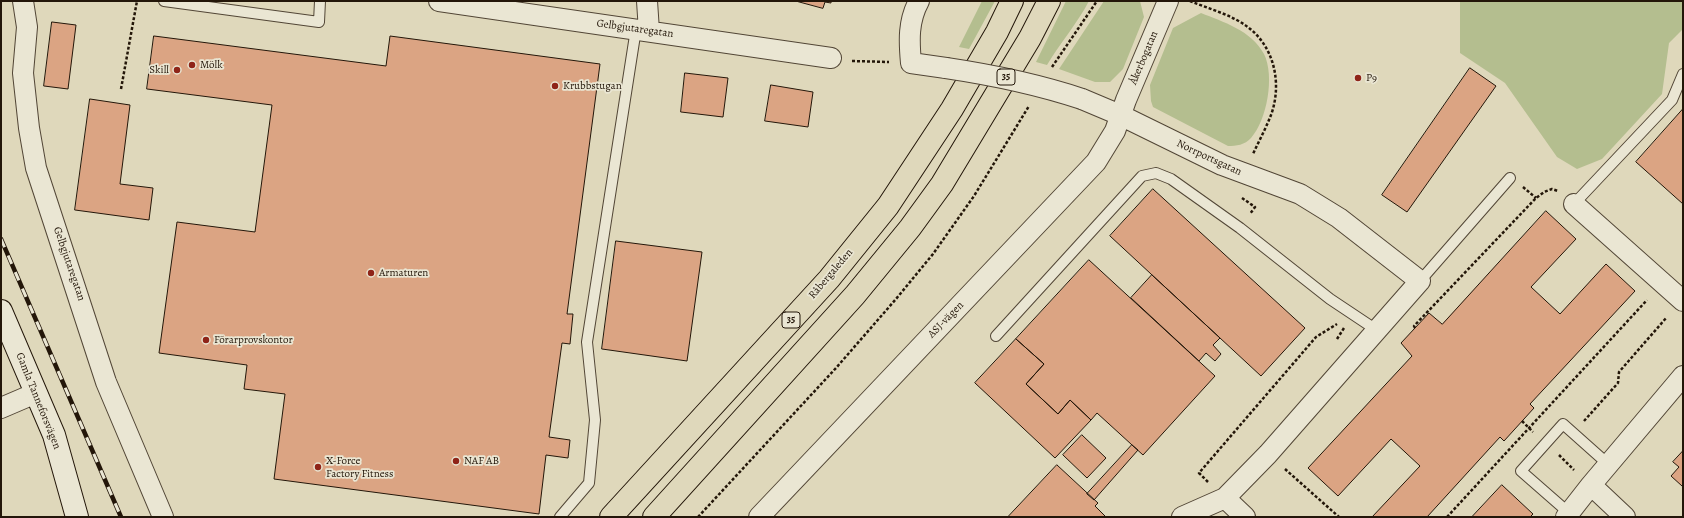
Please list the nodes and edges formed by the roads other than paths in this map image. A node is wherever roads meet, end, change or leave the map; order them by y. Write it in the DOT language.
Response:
graph roads {
  1 [pos="23,1"];
  2 [pos="164,1"];
  3 [pos="320,1"];
  4 [pos="439,1"];
  5 [pos="647,1"];
  6 [pos="919,1"];
  7 [pos="1012,1"];
  8 [pos="1049,1"];
  9 [pos="1168,1"];
  10 [pos="643,30"];
  11 [pos="831,58"];
  12 [pos="1683,74"];
  13 [pos="1120,115"];
  14 [pos="1510,178"];
  15 [pos="1574,204"];
  16 [pos="1420,281"];
  17 [pos="1683,301"];
  18 [pos="1,312"];
  19 [pos="1378,331"];
  20 [pos="996,336"];
  21 [pos="1683,376"];
  22 [pos="36,393"];
  23 [pos="1,408"];
  24 [pos="1609,465"];
  25 [pos="1591,485"];
  26 [pos="1218,491"];
  27 [pos="1568,515"];
  28 [pos="77,517"];
  29 [pos="163,517"];
  30 [pos="560,517"];
  31 [pos="611,517"];
  32 [pos="654,517"];
  33 [pos="759,517"];
  34 [pos="1182,517"];
  35 [pos="1245,517"];
  36 [pos="1625,517"];
  1 -- 29 [label="street, Gelbgjutaregatan"];
  2 -- 3 [label="lane"];
  4 -- 10 [label="street, Gelbgjutaregatan"];
  5 -- 10 [label="street"];
  6 -- 13 [label="street, Norrportsgatan, bridge"];
  7 -- 31 [label="main road, Råbergaleden / 35"];
  8 -- 32 [label="main road, 35"];
  9 -- 13 [label="street, Åkerbogatan"];
  10 -- 11 [label="street, Gelbgjutaregatan"];
  10 -- 30 [label="lane"];
  12 -- 15 [label="lane"];
  13 -- 16 [label="street, Norrportsgatan"];
  13 -- 33 [label="street, ASJ-vägen"];
  14 -- 16 [label="lane"];
  15 -- 17 [label="street"];
  16 -- 19 [label="street"];
  18 -- 22 [label="street, Gamla Tanneforsvägen"];
  19 -- 20 [label="lane"];
  19 -- 26 [label="street"];
  21 -- 24 [label="street"];
  22 -- 23 [label="street"];
  22 -- 28 [label="street, Gamla Tanneforsvägen"];
  24 -- 25 [label="street"];
  24 -- 27 [label="lane"];
  25 -- 27 [label="street"];
  25 -- 36 [label="street"];
  26 -- 34 [label="street"];
  26 -- 35 [label="street"];
}
